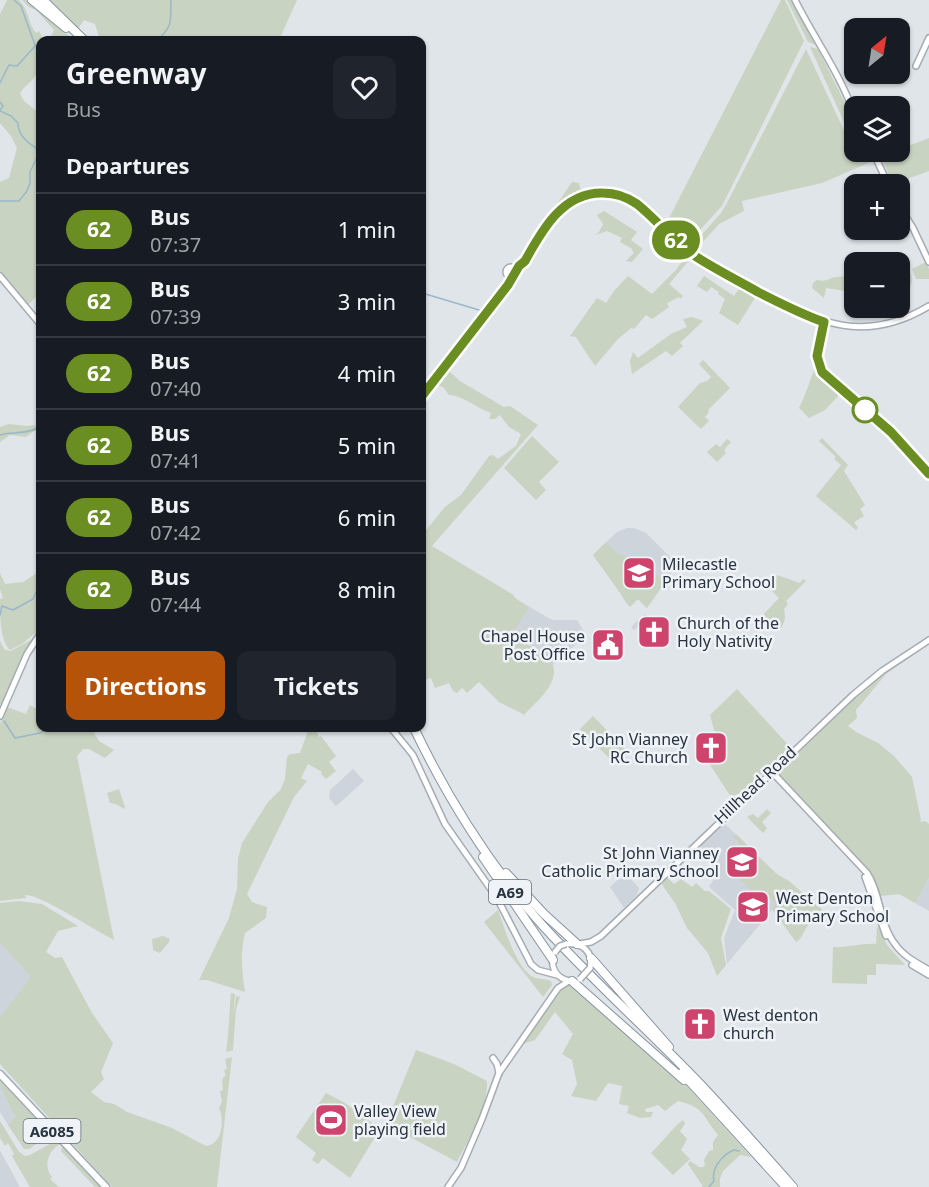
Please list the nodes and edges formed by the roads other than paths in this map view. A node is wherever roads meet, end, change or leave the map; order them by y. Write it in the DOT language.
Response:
graph roads {
  1 [pos="34,0"];
  2 [pos="43,0"];
  3 [pos="48,0"];
  4 [pos="795,0"];
  5 [pos="70,29"];
  6 [pos="74,36"];
  7 [pos="79,36"];
  8 [pos="929,38"];
  9 [pos="916,66"];
  10 [pos="847,96"];
  11 [pos="910,223"];
  12 [pos="929,262"];
  13 [pos="0,276"];
  14 [pos="929,306"];
  15 [pos="36,319"];
  16 [pos="824,322"];
  17 [pos="426,391"];
  18 [pos="929,473"];
  19 [pos="36,640"];
  20 [pos="929,640"];
  21 [pos="0,716"];
  22 [pos="393,732"];
  23 [pos="410,732"];
  24 [pos="416,732"];
  25 [pos="772,772"];
  26 [pos="466,823"];
  27 [pos="482,855"];
  28 [pos="601,936"];
  29 [pos="578,944"];
  30 [pos="590,957"];
  31 [pos="553,959"];
  32 [pos="544,971"];
  33 [pos="929,972"];
  34 [pos="558,976"];
  35 [pos="574,981"];
  36 [pos="558,988"];
  37 [pos="494,1058"];
  38 [pos="498,1073"];
  39 [pos="0,1074"];
  40 [pos="701,1085"];
  41 [pos="730,1125"];
  42 [pos="106,1187"];
  43 [pos="448,1187"];
  44 [pos="786,1187"];
  45 [pos="793,1187"];
  1 -- 5 [label="highway"];
  2 -- 5 [label="highway"];
  3 -- 5 [label="highway"];
  4 -- 10 [label="street"];
  5 -- 6 [label="highway"];
  5 -- 7 [label="highway"];
  8 -- 9 [label="street"];
  11 -- 12 [label="street"];
  13 -- 15 [label="street"];
  14 -- 16 [label="street"];
  16 -- 17 [label="street"];
  16 -- 18 [label="street"];
  19 -- 21 [label="street"];
  20 -- 25 [label="street, Hillhead Road"];
  22 -- 32 [label="street"];
  23 -- 27 [label="highway, A69"];
  24 -- 26 [label="highway, A69"];
  25 -- 28 [label="street, Hillhead Road"];
  25 -- 33 [label="street"];
  26 -- 29 [label="highway"];
  26 -- 40 [label="highway, A69"];
  27 -- 31 [label="highway"];
  27 -- 41 [label="highway, A69"];
  28 -- 29 [label="street, Hillhead Road"];
  28 -- 30 [label="street, Hillhead Road"];
  29 -- 30 [label="street"];
  29 -- 31 [label="street, bridge"];
  30 -- 35 [label="street, bridge"];
  30 -- 40 [label="highway"];
  31 -- 32 [label="street"];
  31 -- 34 [label="street"];
  32 -- 34 [label="street"];
  34 -- 35 [label="street"];
  34 -- 36 [label="street"];
  35 -- 36 [label="street"];
  35 -- 41 [label="highway"];
  36 -- 38 [label="street"];
  37 -- 38 [label="street"];
  38 -- 43 [label="street"];
  39 -- 42 [label="main road, A6085"];
  40 -- 45 [label="highway, A69"];
  41 -- 44 [label="highway, A69"];
}
